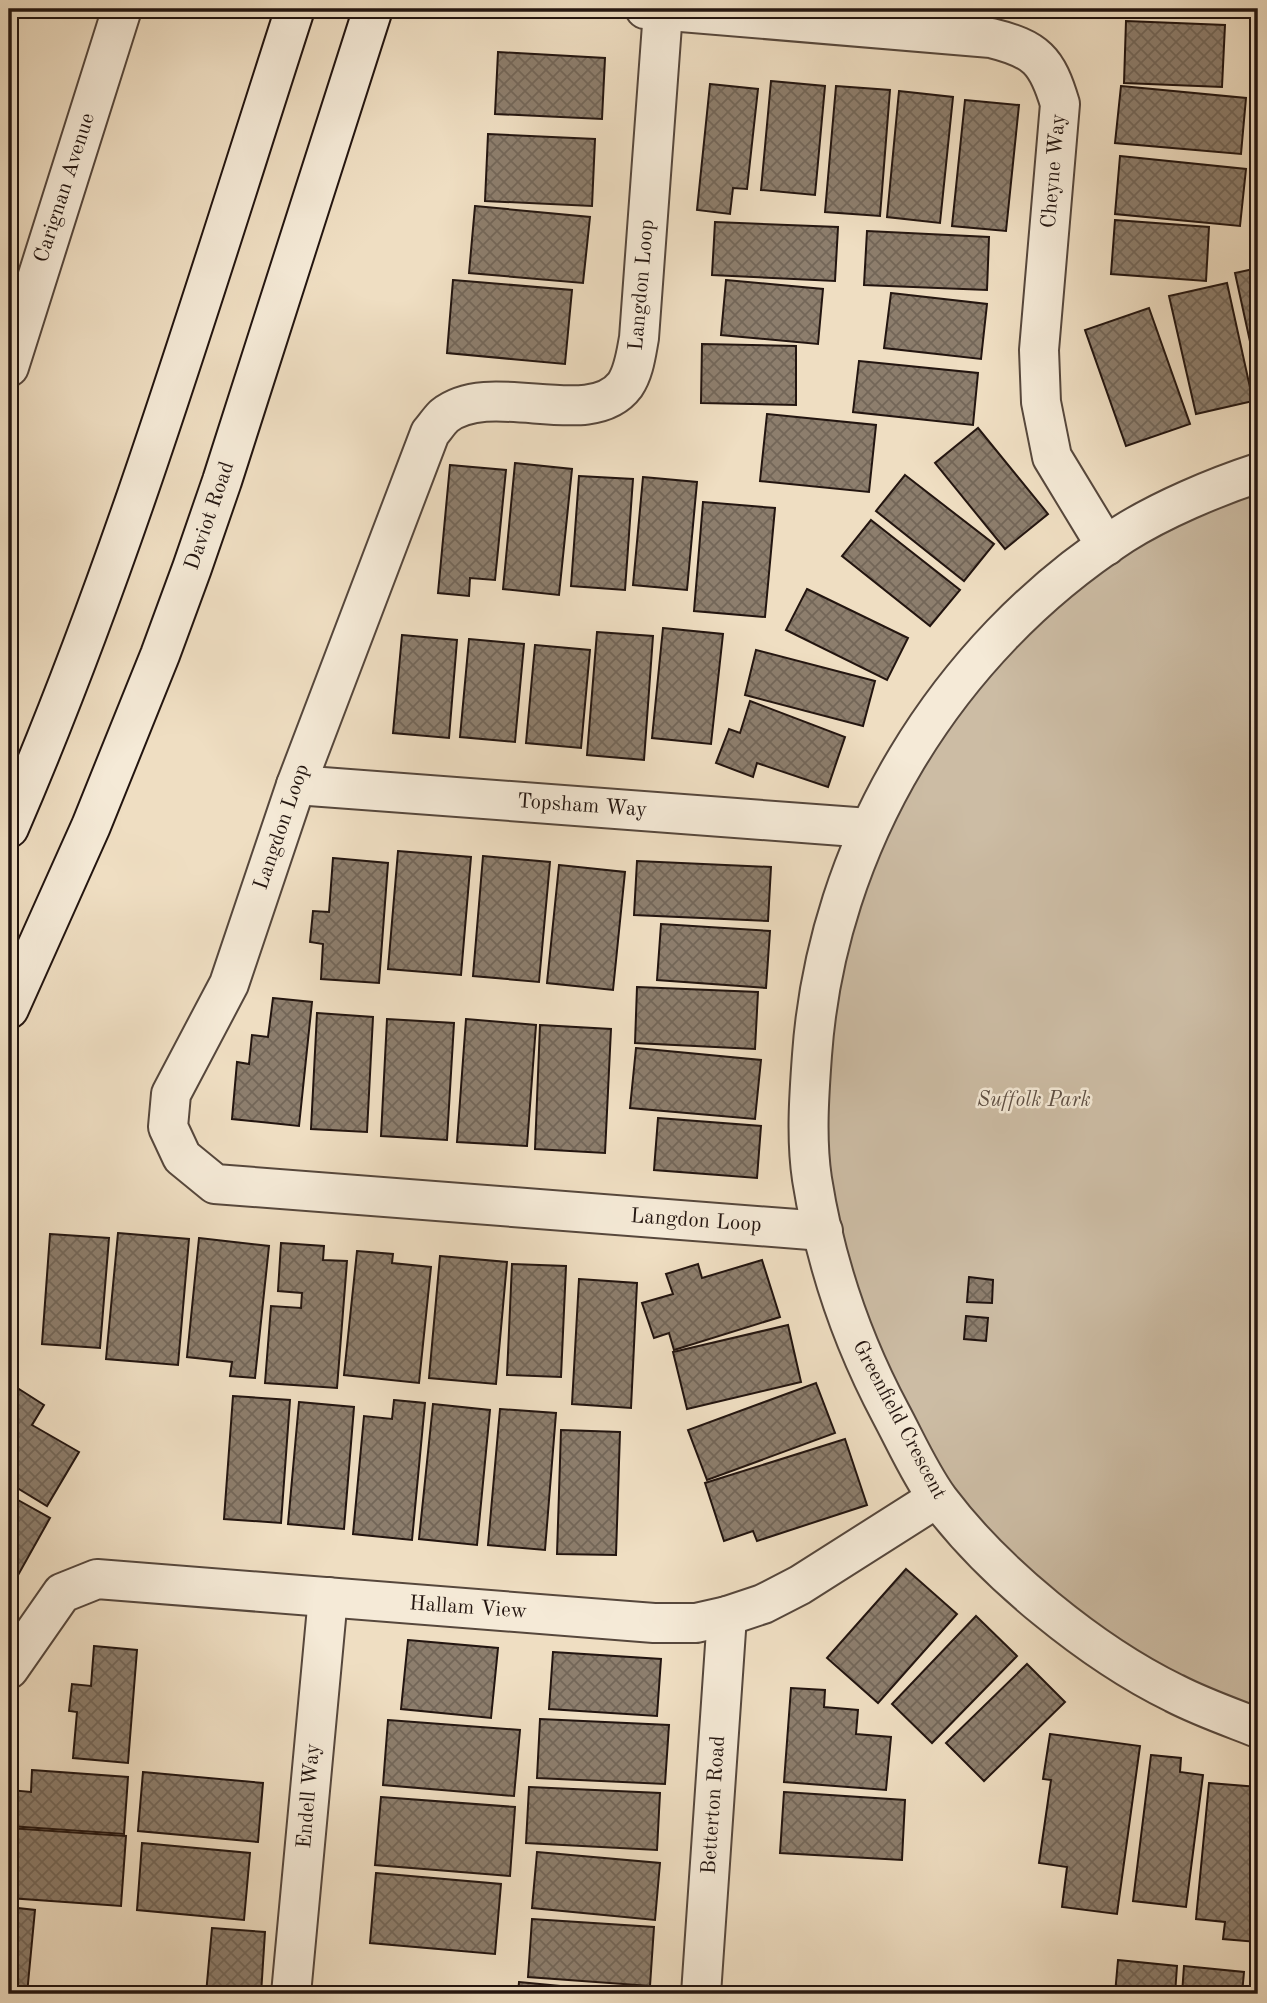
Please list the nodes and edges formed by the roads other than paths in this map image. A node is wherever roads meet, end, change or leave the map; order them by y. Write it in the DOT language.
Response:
graph roads {
  1 [pos="122,9"];
  2 [pos="295,9"];
  3 [pos="373,9"];
  4 [pos="654,10"];
  5 [pos="9,367"];
  6 [pos="1258,473"];
  7 [pos="1106,546"];
  8 [pos="296,785"];
  9 [pos="9,828"];
  10 [pos="869,828"];
  11 [pos="9,1009"];
  12 [pos="823,1231"];
  13 [pos="937,1498"];
  14 [pos="328,1597"];
  15 [pos="727,1616"];
  16 [pos="9,1669"];
  17 [pos="1258,1728"];
  18 [pos="291,1994"];
  19 [pos="701,1994"];
  1 -- 5 [label="street, Carignan Avenue"];
  2 -- 9 [label="street"];
  3 -- 11 [label="street, Daviot Road"];
  4 -- 7 [label="street, Cheyne Way"];
  4 -- 8 [label="street, Langdon Loop"];
  6 -- 7 [label="street, Greenfield Crescent"];
  7 -- 10 [label="street, Greenfield Crescent"];
  8 -- 10 [label="street, Topsham Way"];
  8 -- 12 [label="street, Langdon Loop"];
  10 -- 12 [label="street, Greenfield Crescent"];
  12 -- 13 [label="street, Greenfield Crescent"];
  13 -- 15 [label="street, Hallam View"];
  13 -- 17 [label="street, Greenfield Crescent"];
  14 -- 15 [label="street, Hallam View"];
  14 -- 16 [label="street, Hallam View"];
  14 -- 18 [label="street, Endell Way"];
  15 -- 19 [label="street, Betterton Road"];
}
